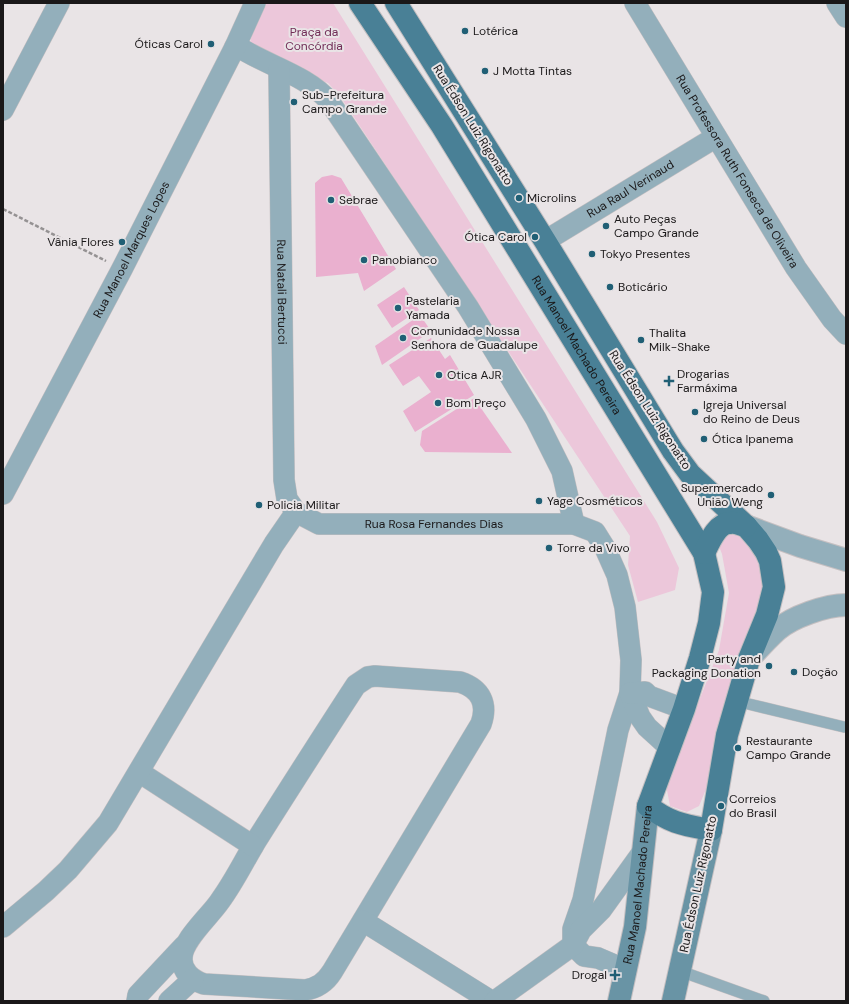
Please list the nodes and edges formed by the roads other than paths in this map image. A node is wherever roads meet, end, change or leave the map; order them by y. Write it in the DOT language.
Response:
graph roads {
  1 [pos="59,3"];
  2 [pos="255,3"];
  3 [pos="360,3"];
  4 [pos="396,3"];
  5 [pos="635,3"];
  6 [pos="837,3"];
  7 [pos="846,17"];
  8 [pos="235,47"];
  9 [pos="279,69"];
  10 [pos="3,110"];
  11 [pos="716,137"];
  12 [pos="545,241"];
  13 [pos="846,334"];
  14 [pos="3,494"];
  15 [pos="296,512"];
  16 [pos="574,524"];
  17 [pos="746,526"];
  18 [pos="704,553"];
  19 [pos="846,560"];
  20 [pos="846,604"];
  21 [pos="749,659"];
  22 [pos="630,693"];
  23 [pos="736,701"];
  24 [pos="684,709"];
  25 [pos="844,727"];
  26 [pos="670,748"];
  27 [pos="139,772"];
  28 [pos="648,806"];
  29 [pos="711,830"];
  30 [pos="253,846"];
  31 [pos="642,853"];
  32 [pos="363,921"];
  33 [pos="3,927"];
  34 [pos="573,945"];
  35 [pos="184,946"];
  36 [pos="626,970"];
  37 [pos="680,971"];
  38 [pos="193,979"];
  39 [pos="137,1001"];
  40 [pos="169,1001"];
  41 [pos="491,1001"];
  42 [pos="495,1001"];
  43 [pos="619,1001"];
  44 [pos="673,1001"];
  45 [pos="764,1001"];
  1 -- 10 [label="street"];
  2 -- 8 [label="street, Rua Manoel Marques Lopes"];
  3 -- 18 [label="main road, Rua Manoel Machado Pereira"];
  4 -- 12 [label="main road, Rua Édson Luiz Rigonatto"];
  5 -- 11 [label="street, Rua Professora Ruth Fonseca de Oliveira"];
  6 -- 7 [label="street"];
  8 -- 9 [label="street"];
  8 -- 14 [label="street, Rua Manoel Marques Lopes"];
  9 -- 15 [label="street, Rua Natali Bertucci"];
  9 -- 16 [label="street"];
  11 -- 12 [label="street, Rua Raul Verinaud"];
  11 -- 13 [label="street, Rua Professora Ruth Fonseca de Oliveira"];
  12 -- 17 [label="main road, Rua Édson Luiz Rigonatto"];
  15 -- 16 [label="street, Rua Rosa Fernandes Dias"];
  15 -- 27 [label="street"];
  16 -- 22 [label="street"];
  17 -- 18 [label="main road"];
  17 -- 19 [label="street"];
  17 -- 21 [label="main road, Rua Édson Luiz Rigonatto"];
  18 -- 24 [label="main road, Rua Manoel Machado Pereira"];
  20 -- 21 [label="street"];
  21 -- 23 [label="main road, Rua Édson Luiz Rigonatto"];
  22 -- 24 [label="street"];
  22 -- 26 [label="street"];
  22 -- 34 [label="street"];
  23 -- 25 [label="lane"];
  23 -- 29 [label="main road, Rua Édson Luiz Rigonatto"];
  24 -- 26 [label="main road, Rua Manoel Machado Pereira"];
  26 -- 28 [label="main road, Rua Manoel Machado Pereira"];
  27 -- 30 [label="street"];
  27 -- 33 [label="street"];
  28 -- 29 [label="main road"];
  28 -- 31 [label="main road, Rua Manoel Machado Pereira"];
  29 -- 37 [label="main road, Rua Édson Luiz Rigonatto"];
  30 -- 32 [label="street"];
  30 -- 35 [label="street"];
  31 -- 34 [label="street"];
  31 -- 36 [label="main road, Rua Manoel Machado Pereira"];
  32 -- 38 [label="street"];
  32 -- 41 [label="street"];
  34 -- 36 [label="street"];
  34 -- 42 [label="street"];
  35 -- 38 [label="street"];
  35 -- 39 [label="street"];
  36 -- 43 [label="main road, Rua Manoel Machado Pereira"];
  37 -- 44 [label="main road, Rua Édson Luiz Rigonatto"];
  37 -- 45 [label="lane"];
  38 -- 40 [label="street"];
}
